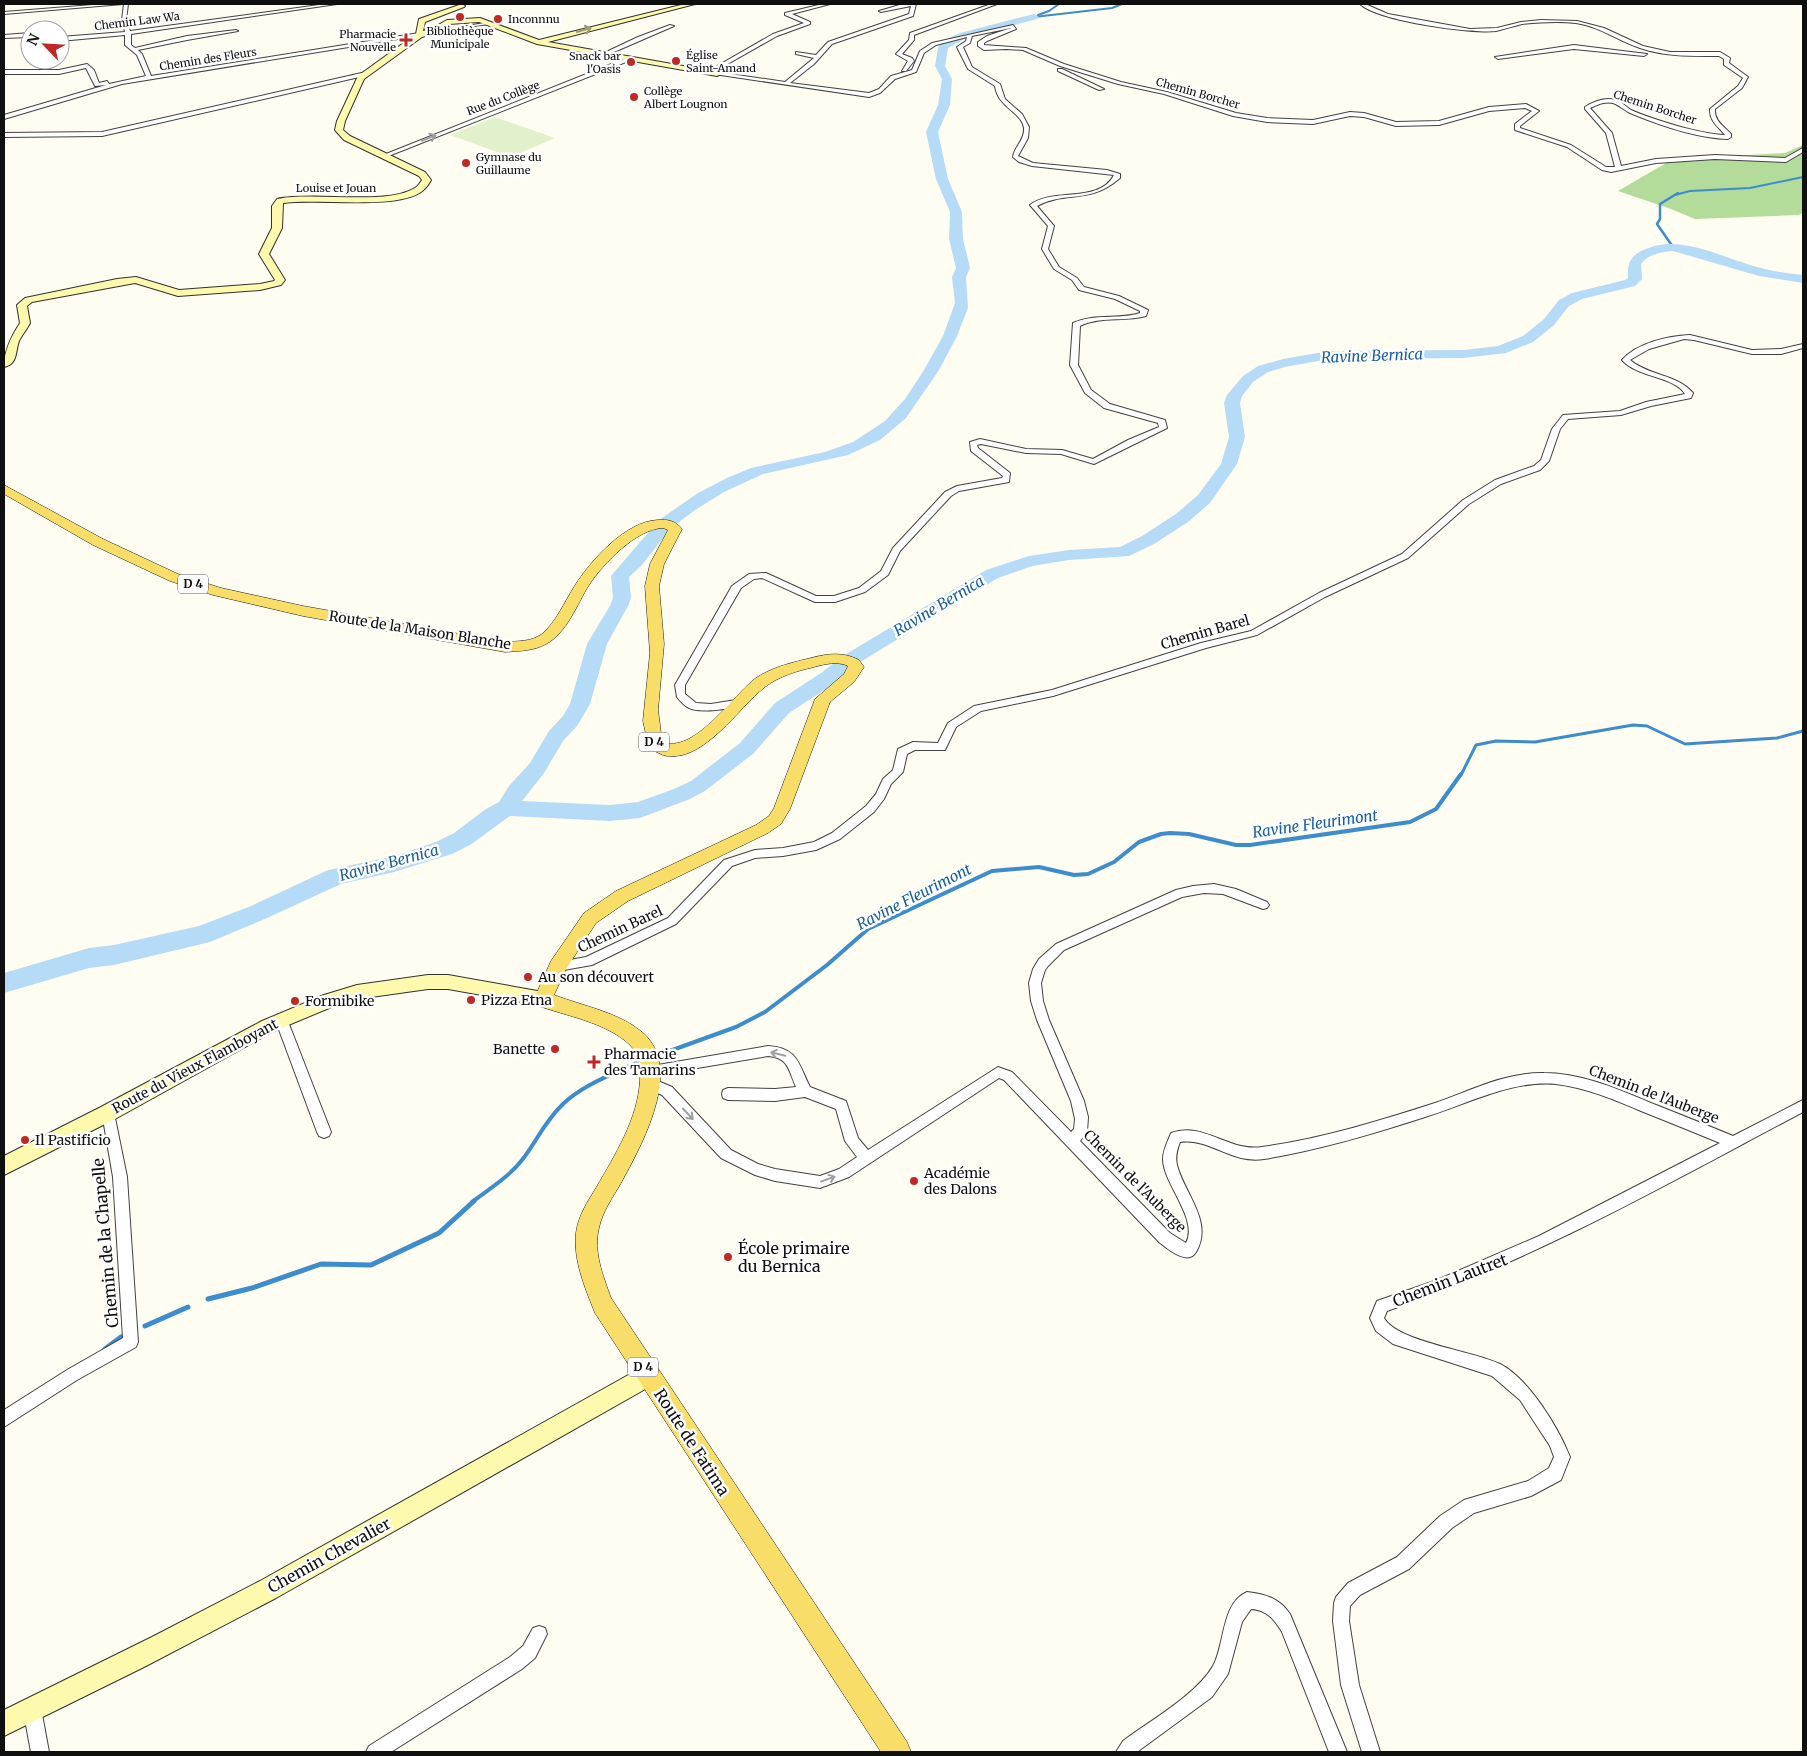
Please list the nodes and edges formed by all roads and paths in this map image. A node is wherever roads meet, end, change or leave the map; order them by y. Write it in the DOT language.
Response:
graph roads {
  1 [pos="121,4"];
  2 [pos="126,4"];
  3 [pos="335,4"];
  4 [pos="665,4"];
  5 [pos="692,4"];
  6 [pos="828,4"];
  7 [pos="913,4"];
  8 [pos="995,4"];
  9 [pos="1362,4"];
  10 [pos="462,5"];
  11 [pos="674,7"];
  12 [pos="68,9"];
  13 [pos="881,11"];
  14 [pos="4,13"];
  15 [pos="477,14"];
  16 [pos="66,18"];
  17 [pos="488,23"];
  18 [pos="858,24"];
  19 [pos="672,26"];
  20 [pos="871,28"];
  21 [pos="446,30"];
  22 [pos="236,31"];
  23 [pos="128,33"];
  24 [pos="419,35"];
  25 [pos="20,36"];
  26 [pos="4,37"];
  27 [pos="967,37"];
  28 [pos="70,38"];
  29 [pos="537,42"];
  30 [pos="133,50"];
  31 [pos="1033,52"];
  32 [pos="798,53"];
  33 [pos="605,54"];
  34 [pos="1670,54"];
  35 [pos="817,57"];
  36 [pos="1498,57"];
  37 [pos="629,59"];
  38 [pos="4,72"];
  39 [pos="708,73"];
  40 [pos="366,74"];
  41 [pos="717,74"];
  42 [pos="149,78"];
  43 [pos="888,80"];
  44 [pos="121,82"];
  45 [pos="785,84"];
  46 [pos="1101,89"];
  47 [pos="4,117"];
  48 [pos="4,135"];
  49 [pos="1803,150"];
  50 [pos="384,156"];
  51 [pos="1618,168"];
  52 [pos="1803,346"];
  53 [pos="4,364"];
  54 [pos="4,490"];
  55 [pos="736,704"];
  56 [pos="1263,905"];
  57 [pos="558,966"];
  58 [pos="543,999"];
  59 [pos="281,1019"];
  60 [pos="650,1078"];
  61 [pos="805,1091"];
  62 [pos="728,1094"];
  63 [pos="1803,1106"];
  64 [pos="108,1113"];
  65 [pos="324,1132"];
  66 [pos="1071,1140"];
  67 [pos="1734,1143"];
  68 [pos="866,1158"];
  69 [pos="4,1166"];
  70 [pos="648,1375"];
  71 [pos="4,1419"];
  72 [pos="539,1634"];
  73 [pos="32,1710"];
  74 [pos="4,1724"];
  75 [pos="40,1752"];
  76 [pos="375,1752"];
  77 [pos="897,1752"];
  78 [pos="1125,1752"];
  79 [pos="1338,1752"];
  80 [pos="1371,1752"];
  1 -- 12 [label="street"];
  2 -- 23 [label="street"];
  3 -- 23 [label="street, Chemin Law Wa"];
  4 -- 11 [label="main road"];
  5 -- 11 [label="main road"];
  6 -- 39 [label="street"];
  7 -- 13 [label="street"];
  7 -- 20 [label="street"];
  8 -- 43 [label="street"];
  9 -- 34 [label="street"];
  10 -- 15 [label="main road, Louise et Jouan"];
  10 -- 24 [label="main road, Louise et Jouan"];
  29 -- 11 [label="main road, one-way"];
  12 -- 14 [label="street"];
  12 -- 16 [label="street"];
  15 -- 17 [label="street"];
  15 -- 24 [label="main road, Louise et Jouan"];
  17 -- 21 [label="street"];
  17 -- 29 [label="street"];
  18 -- 20 [label="street"];
  19 -- 33 [label="street"];
  20 -- 35 [label="street"];
  22 -- 30 [label="street"];
  23 -- 28 [label="street, Chemin Law Wa"];
  23 -- 30 [label="street"];
  24 -- 40 [label="main road, Louise et Jouan"];
  24 -- 42 [label="street, Chemin des Fleurs"];
  25 -- 26 [label="street"];
  27 -- 31 [label="street, Chemin Borcher"];
  27 -- 43 [label="street"];
  27 -- 55 [label="street"];
  29 -- 33 [label="street"];
  30 -- 42 [label="street"];
  31 -- 46 [label="street"];
  31 -- 51 [label="street, Chemin Borcher"];
  32 -- 35 [label="street"];
  33 -- 37 [label="street"];
  34 -- 36 [label="street"];
  34 -- 51 [label="street, Chemin Borcher"];
  35 -- 45 [label="street"];
  37 -- 39 [label="street"];
  50 -- 37 [label="street, Rue du Collège, one-way"];
  38 -- 44 [label="street"];
  39 -- 41 [label="street"];
  40 -- 48 [label="street"];
  40 -- 50 [label="main road, Louise et Jouan"];
  41 -- 45 [label="street"];
  42 -- 44 [label="street, Chemin des Fleurs"];
  43 -- 45 [label="street"];
  44 -- 47 [label="street, Chemin des Fleurs"];
  49 -- 51 [label="street"];
  50 -- 53 [label="main road, Louise et Jouan"];
  52 -- 57 [label="street, Chemin Barel"];
  54 -- 55 [label="main road, Route de la Maison Blanche / D 4"];
  55 -- 57 [label="main road, Route de la Maison Blanche / D 4"];
  56 -- 66 [label="street"];
  57 -- 58 [label="main road, Route de la Maison Blanche / D 4"];
  58 -- 59 [label="main road, Route du Vieux Flamboyant"];
  58 -- 60 [label="main road"];
  59 -- 64 [label="main road, Route du Vieux Flamboyant"];
  59 -- 65 [label="street"];
  61 -- 60 [label="street, one-way"];
  60 -- 68 [label="street, Chemin de l'Auberge, one-way"];
  60 -- 70 [label="main road, Route de Fatima / D 4"];
  61 -- 62 [label="street"];
  61 -- 68 [label="street"];
  63 -- 67 [label="street, Chemin Lautret"];
  64 -- 69 [label="main road, Route du Vieux Flamboyant"];
  64 -- 71 [label="street, Chemin de la Chapelle"];
  66 -- 67 [label="street, Chemin de l'Auberge"];
  66 -- 68 [label="street, Chemin de l'Auberge"];
  67 -- 80 [label="street, Chemin Lautret"];
  70 -- 73 [label="main road, Chemin Chevalier"];
  70 -- 77 [label="main road, Route de Fatima / D 4"];
  72 -- 76 [label="street"];
  73 -- 74 [label="main road, Chemin Chevalier"];
  73 -- 75 [label="street"];
  78 -- 79 [label="street"];
}
